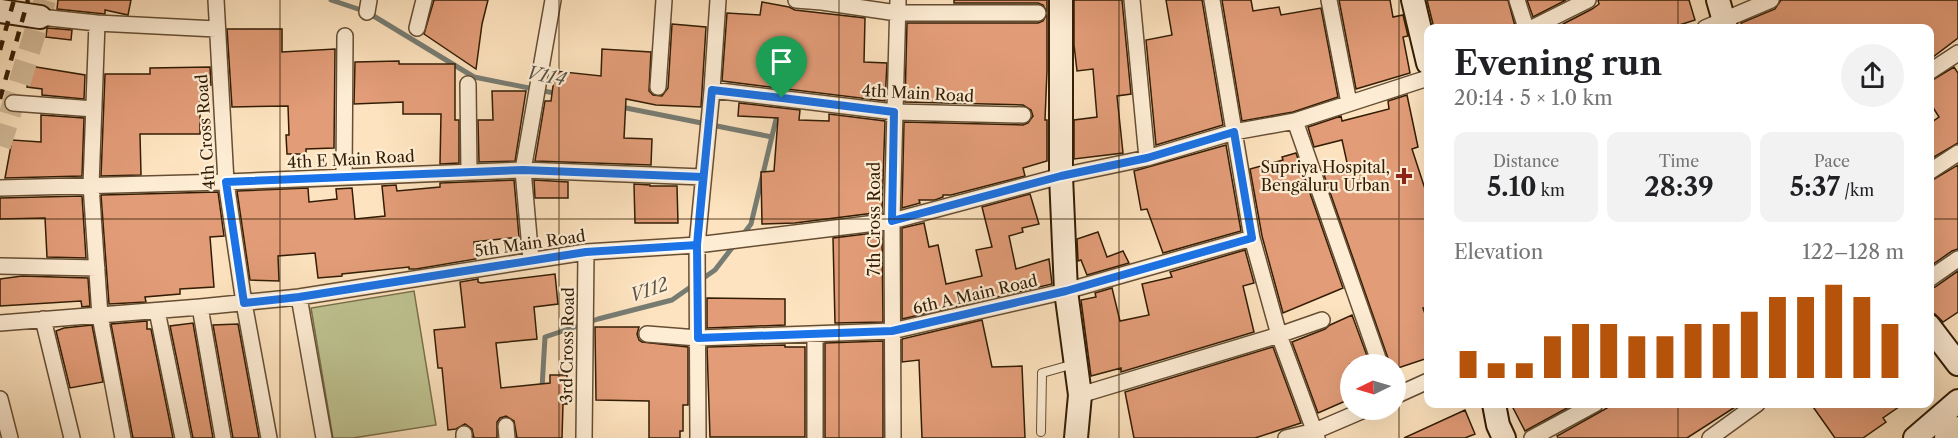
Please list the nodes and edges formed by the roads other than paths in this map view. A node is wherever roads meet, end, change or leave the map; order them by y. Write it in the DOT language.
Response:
graph roads {
  1 [pos="216,0"];
  2 [pos="424,0"];
  3 [pos="553,0"];
  4 [pos="664,0"];
  5 [pos="718,0"];
  6 [pos="797,0"];
  7 [pos="1061,0"];
  8 [pos="1132,0"];
  9 [pos="1212,0"];
  10 [pos="1329,0"];
  11 [pos="1413,0"];
  12 [pos="1516,0"];
  13 [pos="1588,0"];
  14 [pos="1771,0"];
  15 [pos="814,1"];
  16 [pos="898,6"];
  17 [pos="0,11"];
  18 [pos="1038,13"];
  19 [pos="40,17"];
  20 [pos="1718,19"];
  21 [pos="97,23"];
  22 [pos="1525,24"];
  23 [pos="1540,24"];
  24 [pos="417,28"];
  25 [pos="216,30"];
  26 [pos="345,36"];
  27 [pos="1424,46"];
  28 [pos="1958,53"];
  29 [pos="1934,69"];
  30 [pos="1424,79"];
  31 [pos="468,84"];
  32 [pos="658,87"];
  33 [pos="712,90"];
  34 [pos="14,103"];
  35 [pos="1349,103"];
  36 [pos="94,109"];
  37 [pos="894,112"];
  38 [pos="1023,115"];
  39 [pos="1295,121"];
  40 [pos="1234,132"];
  41 [pos="1958,153"];
  42 [pos="1147,158"];
  43 [pos="1934,169"];
  44 [pos="523,170"];
  45 [pos="469,172"];
  46 [pos="1061,176"];
  47 [pos="344,177"];
  48 [pos="703,177"];
  49 [pos="226,182"];
  50 [pos="91,185"];
  51 [pos="0,188"];
  52 [pos="892,221"];
  53 [pos="1252,238"];
  54 [pos="697,245"];
  55 [pos="586,252"];
  56 [pos="1958,259"];
  57 [pos="531,260"];
  58 [pos="0,266"];
  59 [pos="97,268"];
  60 [pos="1934,276"];
  61 [pos="1066,291"];
  62 [pos="299,297"];
  63 [pos="244,303"];
  64 [pos="200,307"];
  65 [pos="158,311"];
  66 [pos="100,316"];
  67 [pos="43,319"];
  68 [pos="1322,320"];
  69 [pos="0,324"];
  70 [pos="892,331"];
  71 [pos="1934,333"];
  72 [pos="647,334"];
  73 [pos="815,334"];
  74 [pos="1279,335"];
  75 [pos="698,338"];
  76 [pos="1377,354"];
  77 [pos="1076,363"];
  78 [pos="1958,364"];
  79 [pos="1424,383"];
  80 [pos="1406,391"];
  81 [pos="1080,395"];
  82 [pos="0,399"];
  83 [pos="1958,401"];
  84 [pos="1495,408"];
  85 [pos="1587,408"];
  86 [pos="1751,408"];
  87 [pos="1344,420"];
  88 [pos="1958,428"];
  89 [pos="1041,432"];
  90 [pos="1316,434"];
  91 [pos="10,438"];
  92 [pos="72,438"];
  93 [pos="123,438"];
  94 [pos="183,438"];
  95 [pos="223,438"];
  96 [pos="269,438"];
  97 [pos="324,438"];
  98 [pos="584,438"];
  99 [pos="698,438"];
  100 [pos="815,438"];
  101 [pos="893,438"];
  102 [pos="1076,438"];
  103 [pos="1286,438"];
  104 [pos="1504,438"];
  105 [pos="1532,438"];
  106 [pos="1710,438"];
  107 [pos="1915,438"];
  108 [pos="1946,438"];
  1 -- 25 [label="street, 4th Cross Road"];
  2 -- 24 [label="street"];
  3 -- 44 [label="street"];
  4 -- 32 [label="street"];
  5 -- 33 [label="street"];
  6 -- 15 [label="street"];
  7 -- 46 [label="main road"];
  8 -- 42 [label="street"];
  9 -- 40 [label="street"];
  10 -- 35 [label="street"];
  11 -- 27 [label="main road"];
  12 -- 22 [label="street"];
  13 -- 23 [label="street"];
  14 -- 20 [label="street"];
  15 -- 16 [label="street"];
  16 -- 18 [label="street"];
  16 -- 37 [label="street, 7th Cross Road"];
  17 -- 19 [label="main road"];
  19 -- 21 [label="street"];
  21 -- 25 [label="street"];
  21 -- 36 [label="street"];
  25 -- 49 [label="street, 4th Cross Road"];
  26 -- 47 [label="street"];
  28 -- 29 [label="street"];
  30 -- 35 [label="street, 5th Main Road"];
  31 -- 45 [label="street"];
  33 -- 37 [label="street, 4th Main Road"];
  33 -- 48 [label="street"];
  34 -- 36 [label="street"];
  35 -- 39 [label="street, 5th Main Road"];
  36 -- 50 [label="street"];
  37 -- 38 [label="street, 4th Main Road"];
  37 -- 52 [label="street, 7th Cross Road"];
  39 -- 40 [label="street, 5th Main Road"];
  39 -- 76 [label="street"];
  40 -- 42 [label="street, 5th Main Road"];
  40 -- 53 [label="street"];
  41 -- 43 [label="street"];
  42 -- 46 [label="street, 5th Main Road"];
  44 -- 45 [label="street, 4th E Main Road"];
  44 -- 48 [label="street, 4th E Main Road"];
  44 -- 57 [label="street"];
  45 -- 47 [label="street, 4th E Main Road"];
  46 -- 52 [label="street, 5th Main Road"];
  46 -- 61 [label="main road"];
  47 -- 49 [label="street, 4th E Main Road"];
  48 -- 54 [label="street"];
  49 -- 50 [label="street, 4th E Main Road"];
  49 -- 63 [label="street, 4th Cross Road"];
  50 -- 51 [label="street, 4th E Main Road"];
  50 -- 59 [label="street"];
  52 -- 54 [label="street, 5th Main Road"];
  52 -- 70 [label="street, 7th Cross Road"];
  53 -- 61 [label="street, 6th A Main Road"];
  53 -- 74 [label="street"];
  54 -- 55 [label="street, 5th Main Road"];
  54 -- 75 [label="street"];
  55 -- 57 [label="street, 5th Main Road"];
  55 -- 98 [label="street, 3rd Cross Road"];
  56 -- 60 [label="street"];
  57 -- 62 [label="street, 5th Main Road"];
  58 -- 59 [label="street"];
  59 -- 66 [label="street"];
  61 -- 70 [label="street, 6th A Main Road"];
  61 -- 77 [label="main road"];
  62 -- 63 [label="street, 5th Main Road"];
  62 -- 97 [label="street"];
  63 -- 64 [label="street, 5th Main Road"];
  63 -- 96 [label="street, 4th Cross Road"];
  64 -- 65 [label="street, 5th Main Road"];
  64 -- 95 [label="street"];
  65 -- 66 [label="street, 5th Main Road"];
  65 -- 94 [label="street"];
  66 -- 67 [label="street, 5th Main Road"];
  66 -- 93 [label="street"];
  67 -- 69 [label="street, 5th Main Road"];
  67 -- 92 [label="street"];
  68 -- 74 [label="street"];
  70 -- 73 [label="street, 6th A Main Road"];
  70 -- 101 [label="street, 7th Cross Road"];
  71 -- 78 [label="main road"];
  72 -- 75 [label="street, 6th A Main Road"];
  73 -- 75 [label="street, 6th A Main Road"];
  73 -- 100 [label="street"];
  74 -- 81 [label="street"];
  74 -- 90 [label="street"];
  75 -- 99 [label="street"];
  77 -- 81 [label="main road"];
  77 -- 89 [label="lane"];
  79 -- 80 [label="street"];
  81 -- 102 [label="main road"];
  82 -- 91 [label="street"];
  83 -- 107 [label="main road"];
  84 -- 104 [label="main road"];
  85 -- 105 [label="street"];
  86 -- 106 [label="street"];
  87 -- 90 [label="street"];
  88 -- 108 [label="main road"];
  90 -- 103 [label="street"];
}
